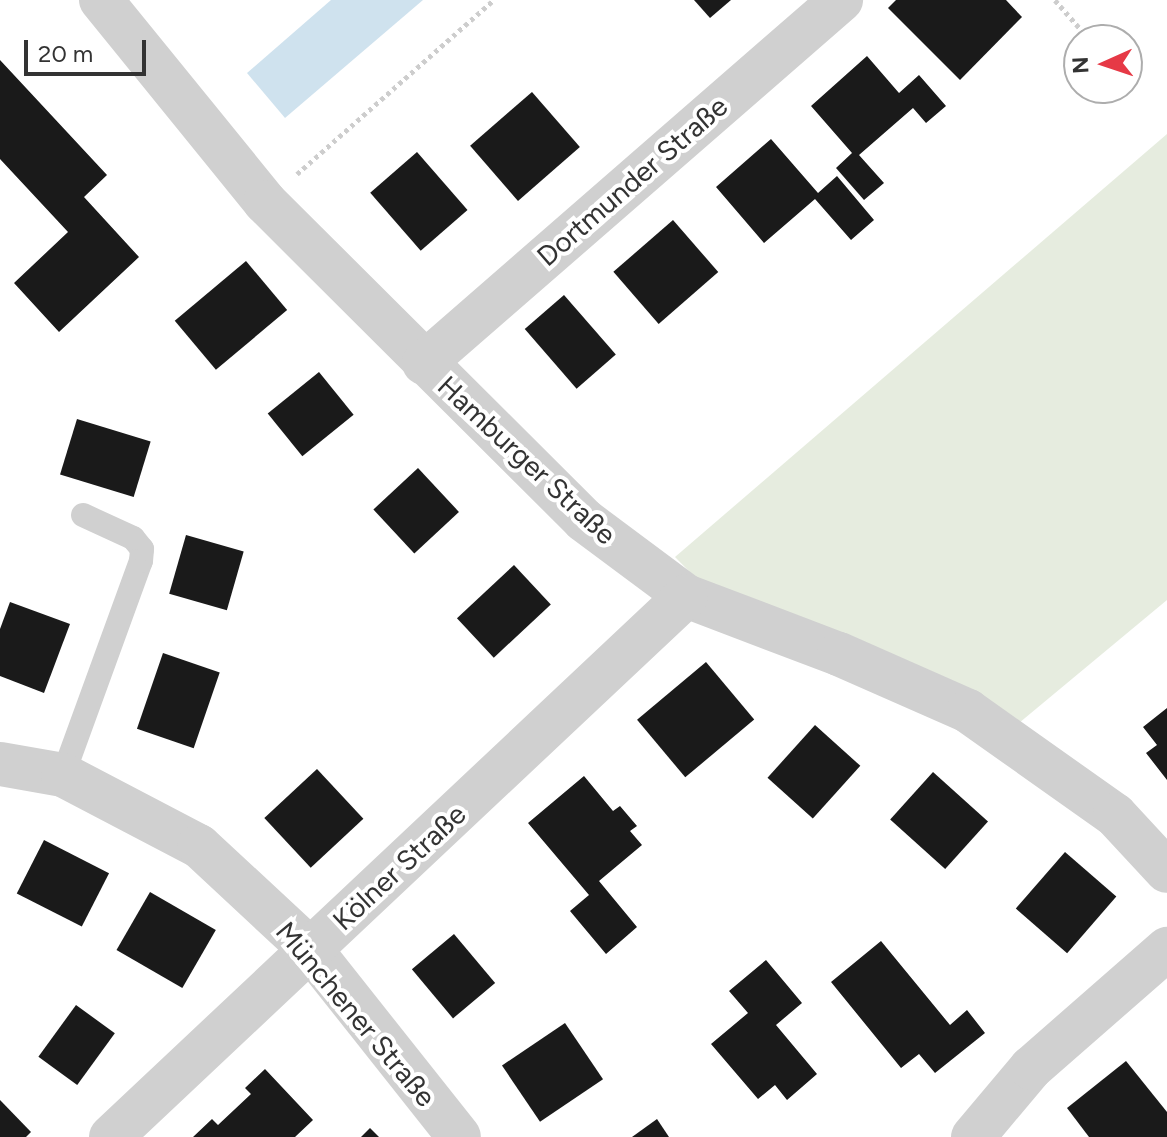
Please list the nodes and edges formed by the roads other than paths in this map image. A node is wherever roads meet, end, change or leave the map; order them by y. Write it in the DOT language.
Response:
graph roads {
  1 [pos="101,0"];
  2 [pos="841,0"];
  3 [pos="424,363"];
  4 [pos="83,515"];
  5 [pos="686,596"];
  6 [pos="0,764"];
  7 [pos="63,775"];
  8 [pos="1167,871"];
  9 [pos="1167,949"];
  10 [pos="311,950"];
  11 [pos="111,1137"];
  12 [pos="459,1137"];
  13 [pos="973,1137"];
  1 -- 3 [label="street, Hamburger Straße"];
  2 -- 3 [label="street, Dortmunder Straße"];
  3 -- 5 [label="street, Hamburger Straße"];
  4 -- 7 [label="lane"];
  5 -- 8 [label="street, Hamburger Straße"];
  5 -- 10 [label="street, Kölner Straße"];
  6 -- 7 [label="street, Münchener Straße"];
  7 -- 10 [label="street, Münchener Straße"];
  9 -- 13 [label="street"];
  10 -- 11 [label="street, Kölner Straße"];
  10 -- 12 [label="street, Münchener Straße"];
}
